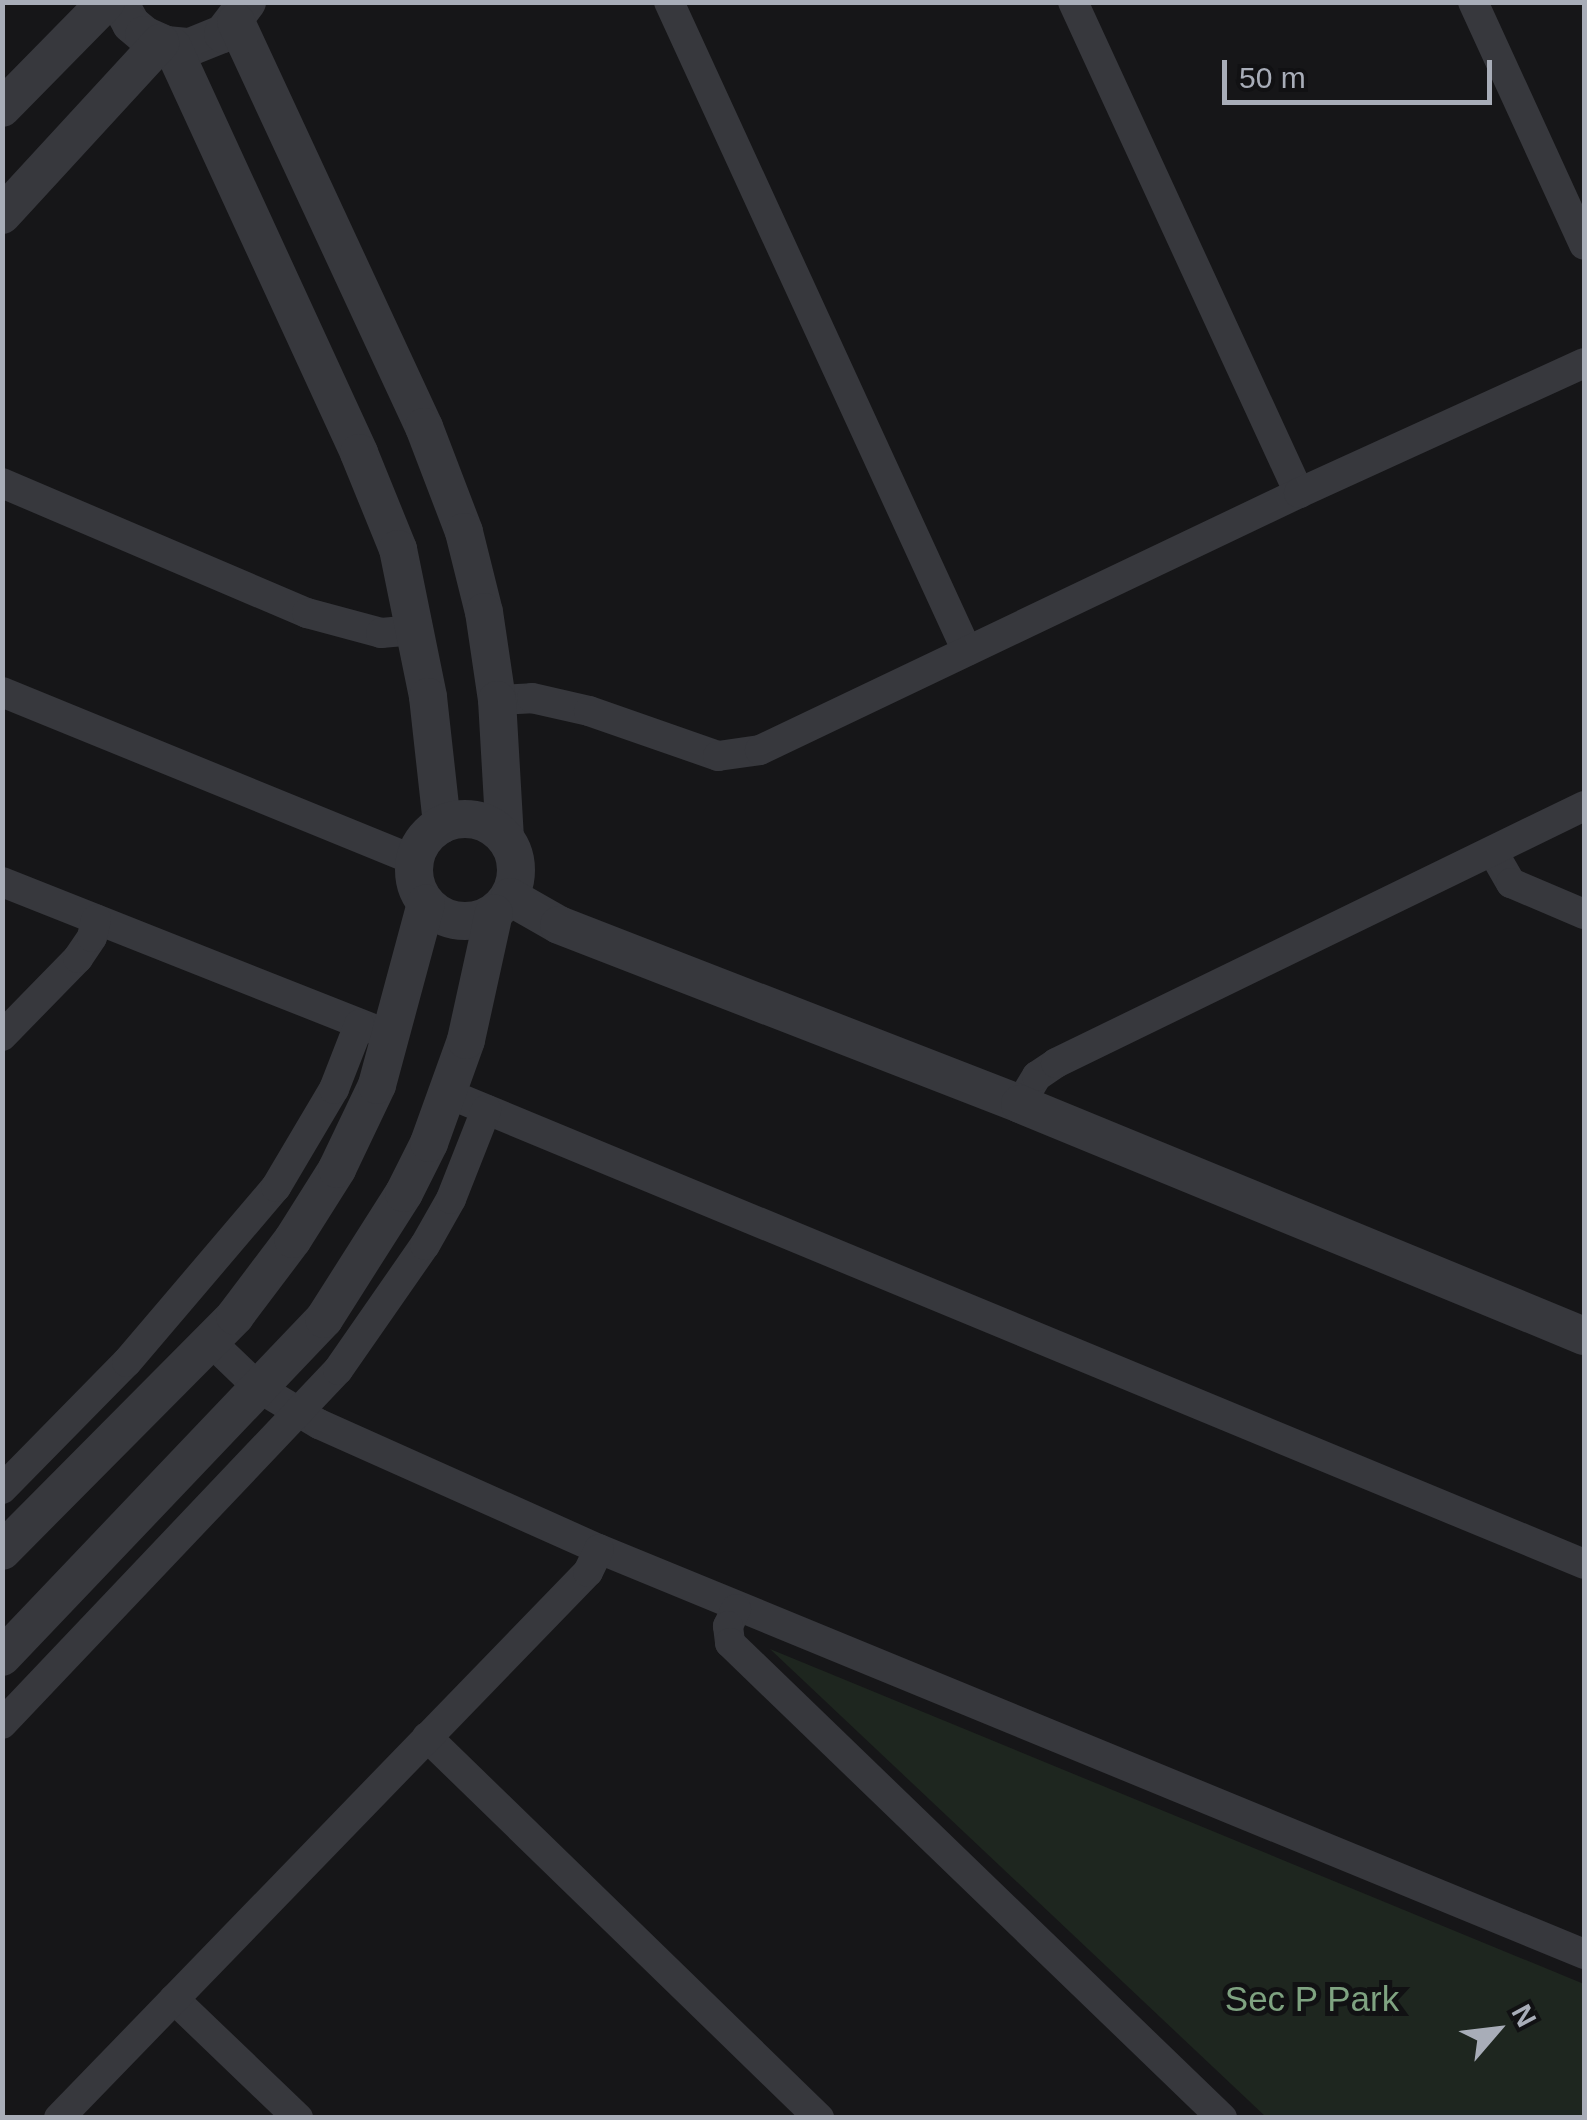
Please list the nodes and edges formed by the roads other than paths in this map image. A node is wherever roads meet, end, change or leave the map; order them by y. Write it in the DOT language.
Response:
graph roads {
  1 [pos="106,2"];
  2 [pos="119,2"];
  3 [pos="670,2"];
  4 [pos="1073,2"];
  5 [pos="1473,2"];
  6 [pos="241,12"];
  7 [pos="166,44"];
  8 [pos="2,108"];
  9 [pos="2,215"];
  10 [pos="1584,245"];
  11 [pos="1584,364"];
  12 [pos="2,483"];
  13 [pos="1299,493"];
  14 [pos="418,630"];
  15 [pos="968,651"];
  16 [pos="2,692"];
  17 [pos="498,700"];
  18 [pos="1584,806"];
  19 [pos="442,824"];
  20 [pos="505,838"];
  21 [pos="1493,852"];
  22 [pos="414,860"];
  23 [pos="2,882"];
  24 [pos="426,904"];
  25 [pos="502,905"];
  26 [pos="1584,914"];
  27 [pos="96,919"];
  28 [pos="376,1030"];
  29 [pos="2,1036"];
  30 [pos="449,1094"];
  31 [pos="1020,1104"];
  32 [pos="486,1110"];
  33 [pos="1584,1336"];
  34 [pos="210,1342"];
  35 [pos="258,1388"];
  36 [pos="299,1413"];
  37 [pos="2,1490"];
  38 [pos="598,1549"];
  39 [pos="2,1550"];
  40 [pos="1584,1564"];
  41 [pos="736,1609"];
  42 [pos="2,1657"];
  43 [pos="2,1724"];
  44 [pos="427,1736"];
  45 [pos="1584,1954"];
  46 [pos="174,1999"];
  47 [pos="59,2118"];
  48 [pos="298,2118"];
  49 [pos="819,2118"];
  50 [pos="1222,2118"];
  1 -- 8 [label="street"];
  2 -- 7 [label="street"];
  3 -- 15 [label="street"];
  4 -- 13 [label="street"];
  5 -- 10 [label="street"];
  6 -- 7 [label="street"];
  6 -- 17 [label="street"];
  7 -- 9 [label="street"];
  7 -- 14 [label="street"];
  11 -- 13 [label="street"];
  12 -- 14 [label="street"];
  13 -- 15 [label="street"];
  14 -- 19 [label="street"];
  15 -- 17 [label="street"];
  16 -- 22 [label="street"];
  17 -- 20 [label="street"];
  18 -- 21 [label="street"];
  19 -- 20 [label="street"];
  19 -- 22 [label="street"];
  20 -- 25 [label="street"];
  21 -- 26 [label="street"];
  21 -- 31 [label="street"];
  22 -- 24 [label="street"];
  23 -- 27 [label="street"];
  24 -- 25 [label="street"];
  24 -- 28 [label="street"];
  25 -- 30 [label="street"];
  25 -- 31 [label="street"];
  27 -- 28 [label="street"];
  27 -- 29 [label="street"];
  28 -- 34 [label="street"];
  28 -- 37 [label="street"];
  30 -- 32 [label="street"];
  30 -- 35 [label="street"];
  31 -- 33 [label="street"];
  32 -- 36 [label="street"];
  32 -- 40 [label="street"];
  34 -- 35 [label="street"];
  34 -- 39 [label="street"];
  35 -- 36 [label="street"];
  35 -- 42 [label="street"];
  36 -- 38 [label="street"];
  36 -- 43 [label="street"];
  38 -- 41 [label="street"];
  38 -- 44 [label="street"];
  41 -- 45 [label="street"];
  41 -- 50 [label="street"];
  44 -- 46 [label="street"];
  44 -- 49 [label="street"];
  46 -- 47 [label="street"];
  46 -- 48 [label="street"];
}
